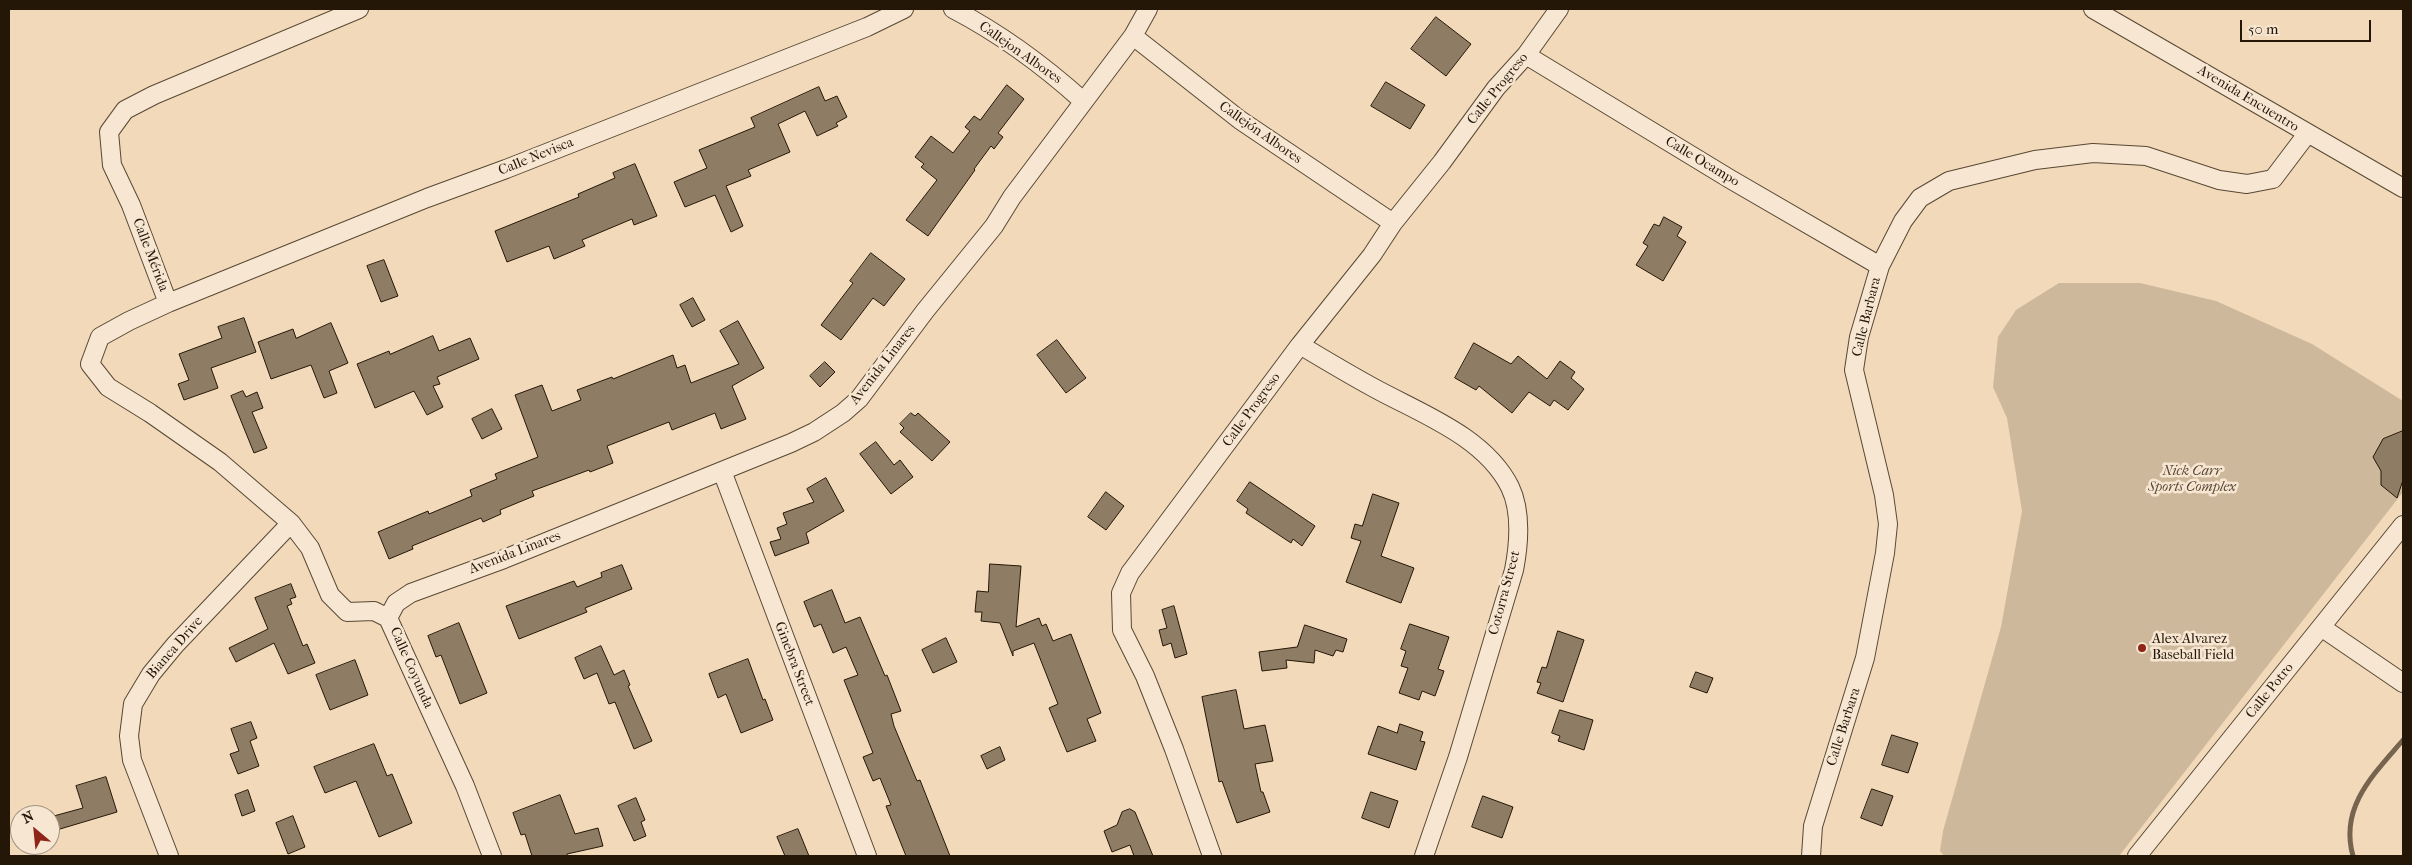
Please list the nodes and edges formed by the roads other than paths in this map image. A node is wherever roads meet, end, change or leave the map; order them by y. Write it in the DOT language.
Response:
graph roads {
  1 [pos="358,9"];
  2 [pos="904,9"];
  3 [pos="953,9"];
  4 [pos="1148,9"];
  5 [pos="1559,9"];
  6 [pos="2093,9"];
  7 [pos="1133,36"];
  8 [pos="1526,54"];
  9 [pos="1083,101"];
  10 [pos="2307,134"];
  11 [pos="2403,188"];
  12 [pos="1392,222"];
  13 [pos="1880,266"];
  14 [pos="168,303"];
  15 [pos="1300,345"];
  16 [pos="722,471"];
  17 [pos="291,523"];
  18 [pos="2403,526"];
  19 [pos="388,618"];
  20 [pos="2321,627"];
  21 [pos="2403,684"];
  22 [pos="168,856"];
  23 [pos="492,856"];
  24 [pos="867,856"];
  25 [pos="1212,856"];
  26 [pos="1424,856"];
  27 [pos="1811,856"];
  28 [pos="2137,856"];
  1 -- 14 [label="street, Calle Mérida"];
  2 -- 14 [label="street, Calle Nevisca"];
  3 -- 9 [label="street, Callejon Albores"];
  4 -- 7 [label="street, Avenida Linares"];
  5 -- 8 [label="street, Calle Progreso"];
  6 -- 10 [label="street, Avenida Encuentro"];
  7 -- 9 [label="street, Avenida Linares"];
  7 -- 12 [label="street, Callejón Albores"];
  8 -- 12 [label="street, Calle Progreso"];
  8 -- 13 [label="street, Calle Ocampo"];
  9 -- 16 [label="street, Avenida Linares"];
  10 -- 11 [label="street, Avenida Encuentro"];
  10 -- 13 [label="street, Calle Barbara"];
  12 -- 15 [label="street, Calle Progreso"];
  13 -- 27 [label="street, Calle Barbara"];
  14 -- 17 [label="street, Calle Mérida"];
  15 -- 25 [label="street, Calle Progreso"];
  15 -- 26 [label="street, Cotorra Street"];
  16 -- 19 [label="street, Avenida Linares"];
  16 -- 24 [label="street, Ginebra Street"];
  17 -- 19 [label="street, Calle Coyunda"];
  17 -- 22 [label="street, Bianca Drive"];
  18 -- 20 [label="street, Calle Potro"];
  19 -- 23 [label="street, Calle Coyunda"];
  20 -- 21 [label="street"];
  20 -- 28 [label="street, Calle Potro"];
}
